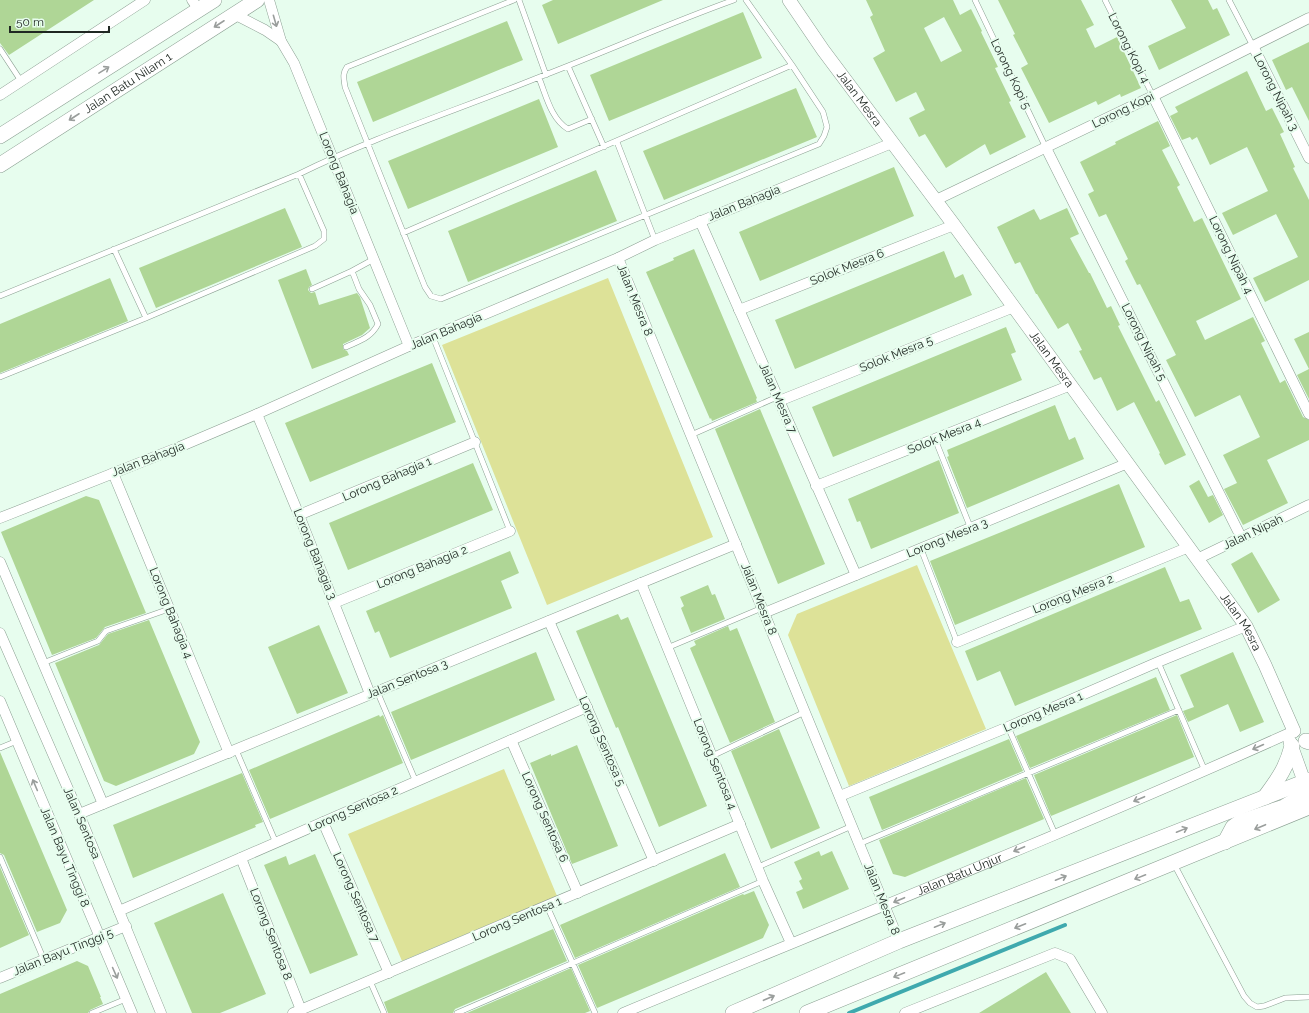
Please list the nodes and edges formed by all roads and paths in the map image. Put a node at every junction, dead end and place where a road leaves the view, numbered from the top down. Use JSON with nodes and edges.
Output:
{"nodes":[{"id":1,"x":145,"y":0,"type":"edge"},
{"id":2,"x":214,"y":0,"type":"edge"},
{"id":3,"x":256,"y":0,"type":"edge"},
{"id":4,"x":269,"y":0,"type":"edge"},
{"id":5,"x":514,"y":0,"type":"edge"},
{"id":6,"x":519,"y":0,"type":"edge"},
{"id":7,"x":746,"y":0,"type":"edge"},
{"id":8,"x":789,"y":0,"type":"edge"},
{"id":9,"x":975,"y":0,"type":"edge"},
{"id":10,"x":1105,"y":0,"type":"edge"},
{"id":11,"x":1229,"y":0,"type":"edge"},
{"id":12,"x":730,"y":1,"type":"edge"},
{"id":13,"x":196,"y":5,"type":"edge"},
{"id":14,"x":234,"y":14,"type":"junction"},
{"id":15,"x":1309,"y":18,"type":"edge"},
{"id":16,"x":281,"y":41,"type":"junction"},
{"id":17,"x":1253,"y":46,"type":"junction"},
{"id":18,"x":0,"y":49,"type":"edge"},
{"id":19,"x":792,"y":65,"type":"junction"},
{"id":20,"x":568,"y":66,"type":"junction"},
{"id":21,"x":546,"y":75,"type":"junction"},
{"id":22,"x":539,"y":78,"type":"junction"},
{"id":23,"x":21,"y":81,"type":"junction"},
{"id":24,"x":0,"y":95,"type":"edge"},
{"id":25,"x":1153,"y":96,"type":"junction"},
{"id":26,"x":592,"y":119,"type":"junction"},
{"id":27,"x":21,"y":122,"type":"junction"},
{"id":28,"x":0,"y":136,"type":"edge"},
{"id":29,"x":35,"y":142,"type":"junction"},
{"id":30,"x":617,"y":142,"type":"junction"},
{"id":31,"x":367,"y":143,"type":"junction"},
{"id":32,"x":892,"y":143,"type":"junction"},
{"id":33,"x":604,"y":147,"type":"junction"},
{"id":34,"x":1046,"y":148,"type":"junction"},
{"id":35,"x":332,"y":157,"type":"junction"},
{"id":36,"x":1309,"y":158,"type":"edge"},
{"id":37,"x":0,"y":165,"type":"edge"},
{"id":38,"x":299,"y":174,"type":"junction"},
{"id":39,"x":936,"y":200,"type":"junction"},
{"id":40,"x":645,"y":216,"type":"junction"},
{"id":41,"x":700,"y":221,"type":"junction"},
{"id":42,"x":954,"y":225,"type":"junction"},
{"id":43,"x":403,"y":233,"type":"junction"},
{"id":44,"x":655,"y":240,"type":"junction"},
{"id":45,"x":114,"y":249,"type":"junction"},
{"id":46,"x":618,"y":258,"type":"junction"},
{"id":47,"x":375,"y":259,"type":"junction"},
{"id":48,"x":352,"y":271,"type":"junction"},
{"id":49,"x":312,"y":289,"type":"dead end"},
{"id":50,"x":0,"y":296,"type":"edge"},
{"id":51,"x":1014,"y":307,"type":"junction"},
{"id":52,"x":739,"y":310,"type":"junction"},
{"id":53,"x":146,"y":318,"type":"junction"},
{"id":54,"x":433,"y":337,"type":"junction"},
{"id":55,"x":346,"y":346,"type":"dead end"},
{"id":56,"x":409,"y":346,"type":"junction"},
{"id":57,"x":0,"y":377,"type":"edge"},
{"id":58,"x":1071,"y":385,"type":"junction"},
{"id":59,"x":778,"y":399,"type":"junction"},
{"id":60,"x":257,"y":414,"type":"junction"},
{"id":61,"x":1309,"y":414,"type":"edge"},
{"id":62,"x":691,"y":435,"type":"junction"},
{"id":63,"x":935,"y":439,"type":"junction"},
{"id":64,"x":475,"y":442,"type":"junction"},
{"id":65,"x":1128,"y":464,"type":"junction"},
{"id":66,"x":113,"y":473,"type":"junction"},
{"id":67,"x":816,"y":486,"type":"junction"},
{"id":68,"x":1309,"y":505,"type":"edge"},
{"id":69,"x":299,"y":515,"type":"junction"},
{"id":70,"x":0,"y":518,"type":"edge"},
{"id":71,"x":971,"y":529,"type":"junction"},
{"id":72,"x":510,"y":531,"type":"joint"},
{"id":73,"x":1241,"y":537,"type":"junction"},
{"id":74,"x":736,"y":544,"type":"junction"},
{"id":75,"x":1189,"y":547,"type":"junction"},
{"id":76,"x":921,"y":549,"type":"junction"},
{"id":77,"x":1197,"y":559,"type":"junction"},
{"id":78,"x":0,"y":562,"type":"edge"},
{"id":79,"x":856,"y":575,"type":"junction"},
{"id":80,"x":641,"y":583,"type":"junction"},
{"id":81,"x":334,"y":603,"type":"junction"},
{"id":82,"x":169,"y":608,"type":"junction"},
{"id":83,"x":763,"y":610,"type":"junction"},
{"id":84,"x":549,"y":621,"type":"junction"},
{"id":85,"x":1246,"y":626,"type":"junction"},
{"id":86,"x":0,"y":633,"type":"edge"},
{"id":87,"x":956,"y":642,"type":"joint"},
{"id":88,"x":667,"y":648,"type":"junction"},
{"id":89,"x":1158,"y":662,"type":"junction"},
{"id":90,"x":43,"y":663,"type":"junction"},
{"id":91,"x":374,"y":693,"type":"junction"},
{"id":92,"x":0,"y":701,"type":"edge"},
{"id":93,"x":587,"y":707,"type":"junction"},
{"id":94,"x":1179,"y":710,"type":"junction"},
{"id":95,"x":805,"y":712,"type":"junction"},
{"id":96,"x":1008,"y":727,"type":"junction"},
{"id":97,"x":1293,"y":738,"type":"junction"},
{"id":98,"x":511,"y":740,"type":"junction"},
{"id":99,"x":17,"y":741,"type":"junction"},
{"id":100,"x":1308,"y":743,"type":"edge"},
{"id":101,"x":0,"y":748,"type":"edge"},
{"id":102,"x":233,"y":751,"type":"junction"},
{"id":103,"x":712,"y":756,"type":"junction"},
{"id":104,"x":1205,"y":771,"type":"junction"},
{"id":105,"x":1029,"y":773,"type":"junction"},
{"id":106,"x":416,"y":782,"type":"junction"},
{"id":107,"x":1308,"y":784,"type":"edge"},
{"id":108,"x":840,"y":796,"type":"junction"},
{"id":109,"x":1265,"y":797,"type":"junction"},
{"id":110,"x":103,"y":804,"type":"junction"},
{"id":111,"x":1309,"y":807,"type":"edge"},
{"id":112,"x":79,"y":814,"type":"junction"},
{"id":113,"x":323,"y":822,"type":"junction"},
{"id":114,"x":740,"y":824,"type":"junction"},
{"id":115,"x":852,"y":826,"type":"junction"},
{"id":116,"x":1055,"y":834,"type":"junction"},
{"id":117,"x":1225,"y":842,"type":"junction"},
{"id":118,"x":276,"y":843,"type":"junction"},
{"id":119,"x":860,"y":844,"type":"junction"},
{"id":120,"x":0,"y":857,"type":"edge"},
{"id":121,"x":241,"y":858,"type":"junction"},
{"id":122,"x":654,"y":861,"type":"junction"},
{"id":123,"x":1173,"y":863,"type":"junction"},
{"id":124,"x":758,"y":867,"type":"junction"},
{"id":125,"x":763,"y":881,"type":"junction"},
{"id":126,"x":578,"y":893,"type":"junction"},
{"id":127,"x":547,"y":906,"type":"junction"},
{"id":128,"x":885,"y":906,"type":"junction"},
{"id":129,"x":119,"y":911,"type":"junction"},
{"id":130,"x":126,"y":926,"type":"junction"},
{"id":131,"x":99,"y":937,"type":"junction"},
{"id":132,"x":899,"y":941,"type":"junction"},
{"id":133,"x":791,"y":943,"type":"junction"},
{"id":134,"x":44,"y":960,"type":"junction"},
{"id":135,"x":572,"y":964,"type":"junction"},
{"id":136,"x":389,"y":973,"type":"junction"},
{"id":137,"x":0,"y":978,"type":"edge"},
{"id":138,"x":370,"y":981,"type":"junction"},
{"id":139,"x":1309,"y":997,"type":"edge"},
{"id":140,"x":126,"y":999,"type":"junction"},
{"id":141,"x":297,"y":1012,"type":"edge"},
{"id":142,"x":92,"y":1013,"type":"edge"},
{"id":143,"x":132,"y":1013,"type":"edge"},
{"id":144,"x":161,"y":1013,"type":"edge"},
{"id":145,"x":384,"y":1013,"type":"edge"},
{"id":146,"x":457,"y":1013,"type":"edge"},
{"id":147,"x":595,"y":1013,"type":"edge"},
{"id":148,"x":623,"y":1013,"type":"edge"},
{"id":149,"x":733,"y":1013,"type":"edge"},
{"id":150,"x":807,"y":1013,"type":"edge"},
{"id":151,"x":905,"y":1013,"type":"edge"},
{"id":152,"x":1102,"y":1013,"type":"edge"}],
"edges":[{"from":1,"to":23,"type":"street"},
{"from":2,"to":13,"type":"main road","name":"Jalan Batu Nilam 1"},
{"from":3,"to":14,"type":"main road","name":"Jalan Batu Nilam 1"},
{"from":4,"to":16,"type":"street","name":"Lorong Bahagia","one_way":true},
{"from":5,"to":31,"type":"lane"},
{"from":6,"to":21,"type":"lane"},
{"from":7,"to":19,"type":"lane"},
{"from":8,"to":32,"type":"street","name":"Jalan Mesra"},
{"from":9,"to":34,"type":"lane","name":"Lorong Kopi 5"},
{"from":10,"to":25,"type":"lane","name":"Lorong Kopi 4"},
{"from":11,"to":17,"type":"lane"},
{"from":12,"to":20,"type":"lane"},
{"from":27,"to":13,"type":"main road","name":"Jalan Batu Nilam 1","one_way":true},
{"from":14,"to":16,"type":"street"},
{"from":14,"to":29,"type":"main road","name":"Jalan Batu Nilam 1","one_way":true},
{"from":15,"to":17,"type":"street","name":"Lorong Kopi"},
{"from":16,"to":35,"type":"street","name":"Lorong Bahagia"},
{"from":17,"to":25,"type":"street","name":"Lorong Kopi"},
{"from":17,"to":36,"type":"street","name":"Lorong Nipah 3"},
{"from":18,"to":23,"type":"lane"},
{"from":19,"to":30,"type":"lane"},
{"from":19,"to":40,"type":"lane"},
{"from":20,"to":21,"type":"lane"},
{"from":20,"to":26,"type":"lane"},
{"from":21,"to":22,"type":"lane"},
{"from":22,"to":26,"type":"lane"},
{"from":22,"to":31,"type":"lane"},
{"from":23,"to":24,"type":"street"},
{"from":25,"to":34,"type":"street","name":"Lorong Kopi"},
{"from":25,"to":61,"type":"street","name":"Lorong Nipah 4"},
{"from":26,"to":33,"type":"lane"},
{"from":27,"to":28,"type":"main road","name":"Jalan Batu Nilam 1"},
{"from":27,"to":29,"type":"main road"},
{"from":29,"to":37,"type":"main road","name":"Jalan Batu Nilam 1"},
{"from":30,"to":33,"type":"lane"},
{"from":30,"to":40,"type":"lane"},
{"from":31,"to":35,"type":"lane"},
{"from":31,"to":43,"type":"lane"},
{"from":32,"to":39,"type":"street","name":"Jalan Mesra"},
{"from":32,"to":41,"type":"street","name":"Jalan Bahagia"},
{"from":33,"to":43,"type":"lane"},
{"from":34,"to":39,"type":"street","name":"Lorong Kopi"},
{"from":34,"to":73,"type":"street","name":"Lorong Nipah 5"},
{"from":35,"to":38,"type":"lane"},
{"from":35,"to":47,"type":"street","name":"Lorong Bahagia"},
{"from":38,"to":45,"type":"lane"},
{"from":38,"to":53,"type":"lane"},
{"from":39,"to":42,"type":"street","name":"Jalan Mesra"},
{"from":40,"to":43,"type":"lane"},
{"from":40,"to":44,"type":"lane"},
{"from":41,"to":44,"type":"street","name":"Jalan Bahagia"},
{"from":41,"to":52,"type":"street","name":"Jalan Mesra 7"},
{"from":42,"to":51,"type":"street","name":"Jalan Mesra"},
{"from":42,"to":52,"type":"street","name":"Solok Mesra 6"},
{"from":44,"to":46,"type":"street","name":"Jalan Bahagia"},
{"from":45,"to":50,"type":"lane"},
{"from":45,"to":53,"type":"lane"},
{"from":46,"to":54,"type":"street","name":"Jalan Bahagia"},
{"from":46,"to":62,"type":"street","name":"Jalan Mesra 8"},
{"from":47,"to":48,"type":"lane"},
{"from":47,"to":56,"type":"street","name":"Lorong Bahagia"},
{"from":48,"to":49,"type":"lane"},
{"from":48,"to":55,"type":"lane"},
{"from":51,"to":58,"type":"street","name":"Jalan Mesra"},
{"from":51,"to":59,"type":"street","name":"Solok Mesra 5"},
{"from":52,"to":59,"type":"street","name":"Jalan Mesra 7"},
{"from":53,"to":57,"type":"lane"},
{"from":54,"to":56,"type":"street","name":"Jalan Bahagia"},
{"from":54,"to":64,"type":"lane"},
{"from":56,"to":60,"type":"street","name":"Jalan Bahagia"},
{"from":58,"to":63,"type":"street","name":"Solok Mesra 4"},
{"from":58,"to":65,"type":"street","name":"Jalan Mesra"},
{"from":59,"to":62,"type":"lane"},
{"from":59,"to":67,"type":"street","name":"Jalan Mesra 7"},
{"from":60,"to":66,"type":"street","name":"Jalan Bahagia"},
{"from":60,"to":69,"type":"street","name":"Lorong Bahagia 3"},
{"from":62,"to":74,"type":"street","name":"Jalan Mesra 8"},
{"from":63,"to":67,"type":"street","name":"Solok Mesra 4"},
{"from":63,"to":71,"type":"lane"},
{"from":64,"to":69,"type":"street","name":"Lorong Bahagia 1"},
{"from":64,"to":72,"type":"lane"},
{"from":65,"to":71,"type":"street","name":"Lorong Mesra 3"},
{"from":65,"to":75,"type":"street","name":"Jalan Mesra"},
{"from":66,"to":70,"type":"street","name":"Jalan Bahagia"},
{"from":66,"to":82,"type":"street","name":"Lorong Bahagia 4"},
{"from":67,"to":79,"type":"street","name":"Jalan Mesra 7"},
{"from":68,"to":73,"type":"street","name":"Jalan Nipah"},
{"from":69,"to":81,"type":"street","name":"Lorong Bahagia 3"},
{"from":71,"to":76,"type":"street","name":"Lorong Mesra 3"},
{"from":72,"to":81,"type":"street","name":"Lorong Bahagia 2"},
{"from":73,"to":77,"type":"street","name":"Jalan Nipah"},
{"from":74,"to":80,"type":"street","name":"Jalan Sentosa 3"},
{"from":74,"to":83,"type":"street","name":"Jalan Mesra 8"},
{"from":75,"to":77,"type":"street","name":"Jalan Mesra"},
{"from":75,"to":87,"type":"street","name":"Lorong Mesra 2"},
{"from":76,"to":79,"type":"street","name":"Lorong Mesra 3"},
{"from":76,"to":87,"type":"lane"},
{"from":77,"to":85,"type":"street","name":"Jalan Mesra"},
{"from":78,"to":90,"type":"street"},
{"from":79,"to":83,"type":"street","name":"Lorong Mesra 3"},
{"from":80,"to":84,"type":"street","name":"Jalan Sentosa 3"},
{"from":80,"to":88,"type":"street","name":"Lorong Sentosa 4"},
{"from":81,"to":91,"type":"street","name":"Lorong Bahagia 3"},
{"from":82,"to":90,"type":"lane"},
{"from":82,"to":102,"type":"street","name":"Lorong Bahagia 4"},
{"from":83,"to":88,"type":"lane"},
{"from":83,"to":95,"type":"street","name":"Jalan Mesra 8"},
{"from":84,"to":91,"type":"street","name":"Jalan Sentosa 3"},
{"from":84,"to":93,"type":"street","name":"Lorong Sentosa 5"},
{"from":85,"to":89,"type":"street","name":"Lorong Mesra 1"},
{"from":85,"to":97,"type":"street","name":"Jalan Mesra"},
{"from":86,"to":112,"type":"street","name":"Jalan Sentosa"},
{"from":88,"to":103,"type":"street","name":"Lorong Sentosa 4"},
{"from":89,"to":94,"type":"lane"},
{"from":89,"to":96,"type":"street","name":"Lorong Mesra 1"},
{"from":90,"to":110,"type":"street"},
{"from":91,"to":102,"type":"street","name":"Jalan Sentosa 3"},
{"from":91,"to":106,"type":"lane"},
{"from":92,"to":99,"type":"street","name":"Jalan Bayu Tinggi 8"},
{"from":93,"to":98,"type":"street","name":"Lorong Sentosa 2"},
{"from":93,"to":122,"type":"street","name":"Lorong Sentosa 5"},
{"from":94,"to":104,"type":"lane"},
{"from":94,"to":105,"type":"lane"},
{"from":95,"to":103,"type":"lane"},
{"from":95,"to":108,"type":"street","name":"Jalan Mesra 8"},
{"from":96,"to":105,"type":"lane"},
{"from":96,"to":108,"type":"street","name":"Lorong Mesra 1"},
{"from":97,"to":100,"type":"street"},
{"from":97,"to":104,"type":"street","name":"Jalan Batu Unjur","one_way":true},
{"from":97,"to":107,"type":"street","name":"Jalan Mesra"},
{"from":97,"to":109,"type":"main road"},
{"from":98,"to":106,"type":"street","name":"Lorong Sentosa 2"},
{"from":98,"to":126,"type":"street","name":"Lorong Sentosa 6"},
{"from":99,"to":101,"type":"lane"},
{"from":131,"to":99,"type":"street","name":"Jalan Bayu Tinggi 8","one_way":true},
{"from":102,"to":110,"type":"street","name":"Jalan Sentosa 3"},
{"from":102,"to":118,"type":"lane"},
{"from":103,"to":114,"type":"street","name":"Lorong Sentosa 4"},
{"from":104,"to":116,"type":"street","name":"Jalan Batu Unjur","one_way":true},
{"from":105,"to":116,"type":"lane"},
{"from":105,"to":119,"type":"lane"},
{"from":106,"to":113,"type":"street","name":"Lorong Sentosa 2"},
{"from":107,"to":109,"type":"main road"},
{"from":107,"to":117,"type":"main road"},
{"from":108,"to":115,"type":"street","name":"Jalan Mesra 8"},
{"from":132,"to":109,"type":"main road","one_way":true},
{"from":110,"to":112,"type":"street","name":"Jalan Sentosa 3"},
{"from":111,"to":117,"type":"main road","one_way":true},
{"from":112,"to":129,"type":"street","name":"Jalan Sentosa"},
{"from":113,"to":118,"type":"street","name":"Lorong Sentosa 2"},
{"from":113,"to":136,"type":"street","name":"Lorong Sentosa 7"},
{"from":114,"to":122,"type":"street","name":"Lorong Sentosa 1"},
{"from":114,"to":124,"type":"street","name":"Lorong Sentosa 4"},
{"from":115,"to":119,"type":"street","name":"Jalan Mesra 8"},
{"from":115,"to":124,"type":"lane"},
{"from":116,"to":128,"type":"street","name":"Jalan Batu Unjur","one_way":true},
{"from":117,"to":123,"type":"main road"},
{"from":118,"to":121,"type":"street","name":"Lorong Sentosa 2"},
{"from":119,"to":128,"type":"street","name":"Jalan Mesra 8"},
{"from":120,"to":134,"type":"lane"},
{"from":121,"to":129,"type":"street","name":"Lorong Sentosa 2"},
{"from":121,"to":141,"type":"street","name":"Lorong Sentosa 8"},
{"from":122,"to":126,"type":"street","name":"Lorong Sentosa 1"},
{"from":123,"to":139,"type":"lane"},
{"from":123,"to":150,"type":"main road","one_way":true},
{"from":124,"to":125,"type":"street","name":"Lorong Sentosa 4"},
{"from":125,"to":133,"type":"street","name":"Lorong Sentosa 4"},
{"from":125,"to":135,"type":"lane"},
{"from":126,"to":127,"type":"street","name":"Lorong Sentosa 1"},
{"from":127,"to":135,"type":"lane"},
{"from":127,"to":136,"type":"street","name":"Lorong Sentosa 1"},
{"from":128,"to":132,"type":"street","name":"Jalan Mesra 8"},
{"from":128,"to":133,"type":"street","name":"Jalan Batu Unjur"},
{"from":129,"to":130,"type":"street","name":"Jalan Sentosa"},
{"from":130,"to":131,"type":"street","name":"Jalan Bayu Tinggi 5"},
{"from":130,"to":144,"type":"street","name":"Jalan Sentosa"},
{"from":131,"to":134,"type":"street","name":"Jalan Bayu Tinggi 5"},
{"from":131,"to":140,"type":"street","name":"Jalan Bayu Tinggi 8","one_way":true},
{"from":149,"to":132,"type":"main road","one_way":true},
{"from":133,"to":148,"type":"street","name":"Jalan Batu Unjur"},
{"from":134,"to":137,"type":"street","name":"Jalan Bayu Tinggi 5"},
{"from":135,"to":146,"type":"lane"},
{"from":135,"to":147,"type":"lane"},
{"from":136,"to":138,"type":"street","name":"Lorong Sentosa 1"},
{"from":138,"to":141,"type":"street","name":"Lorong Sentosa 1"},
{"from":138,"to":145,"type":"lane"},
{"from":140,"to":142,"type":"lane"},
{"from":140,"to":143,"type":"street","name":"Jalan Bayu Tinggi 8"},
{"from":151,"to":152,"type":"street"}]}
